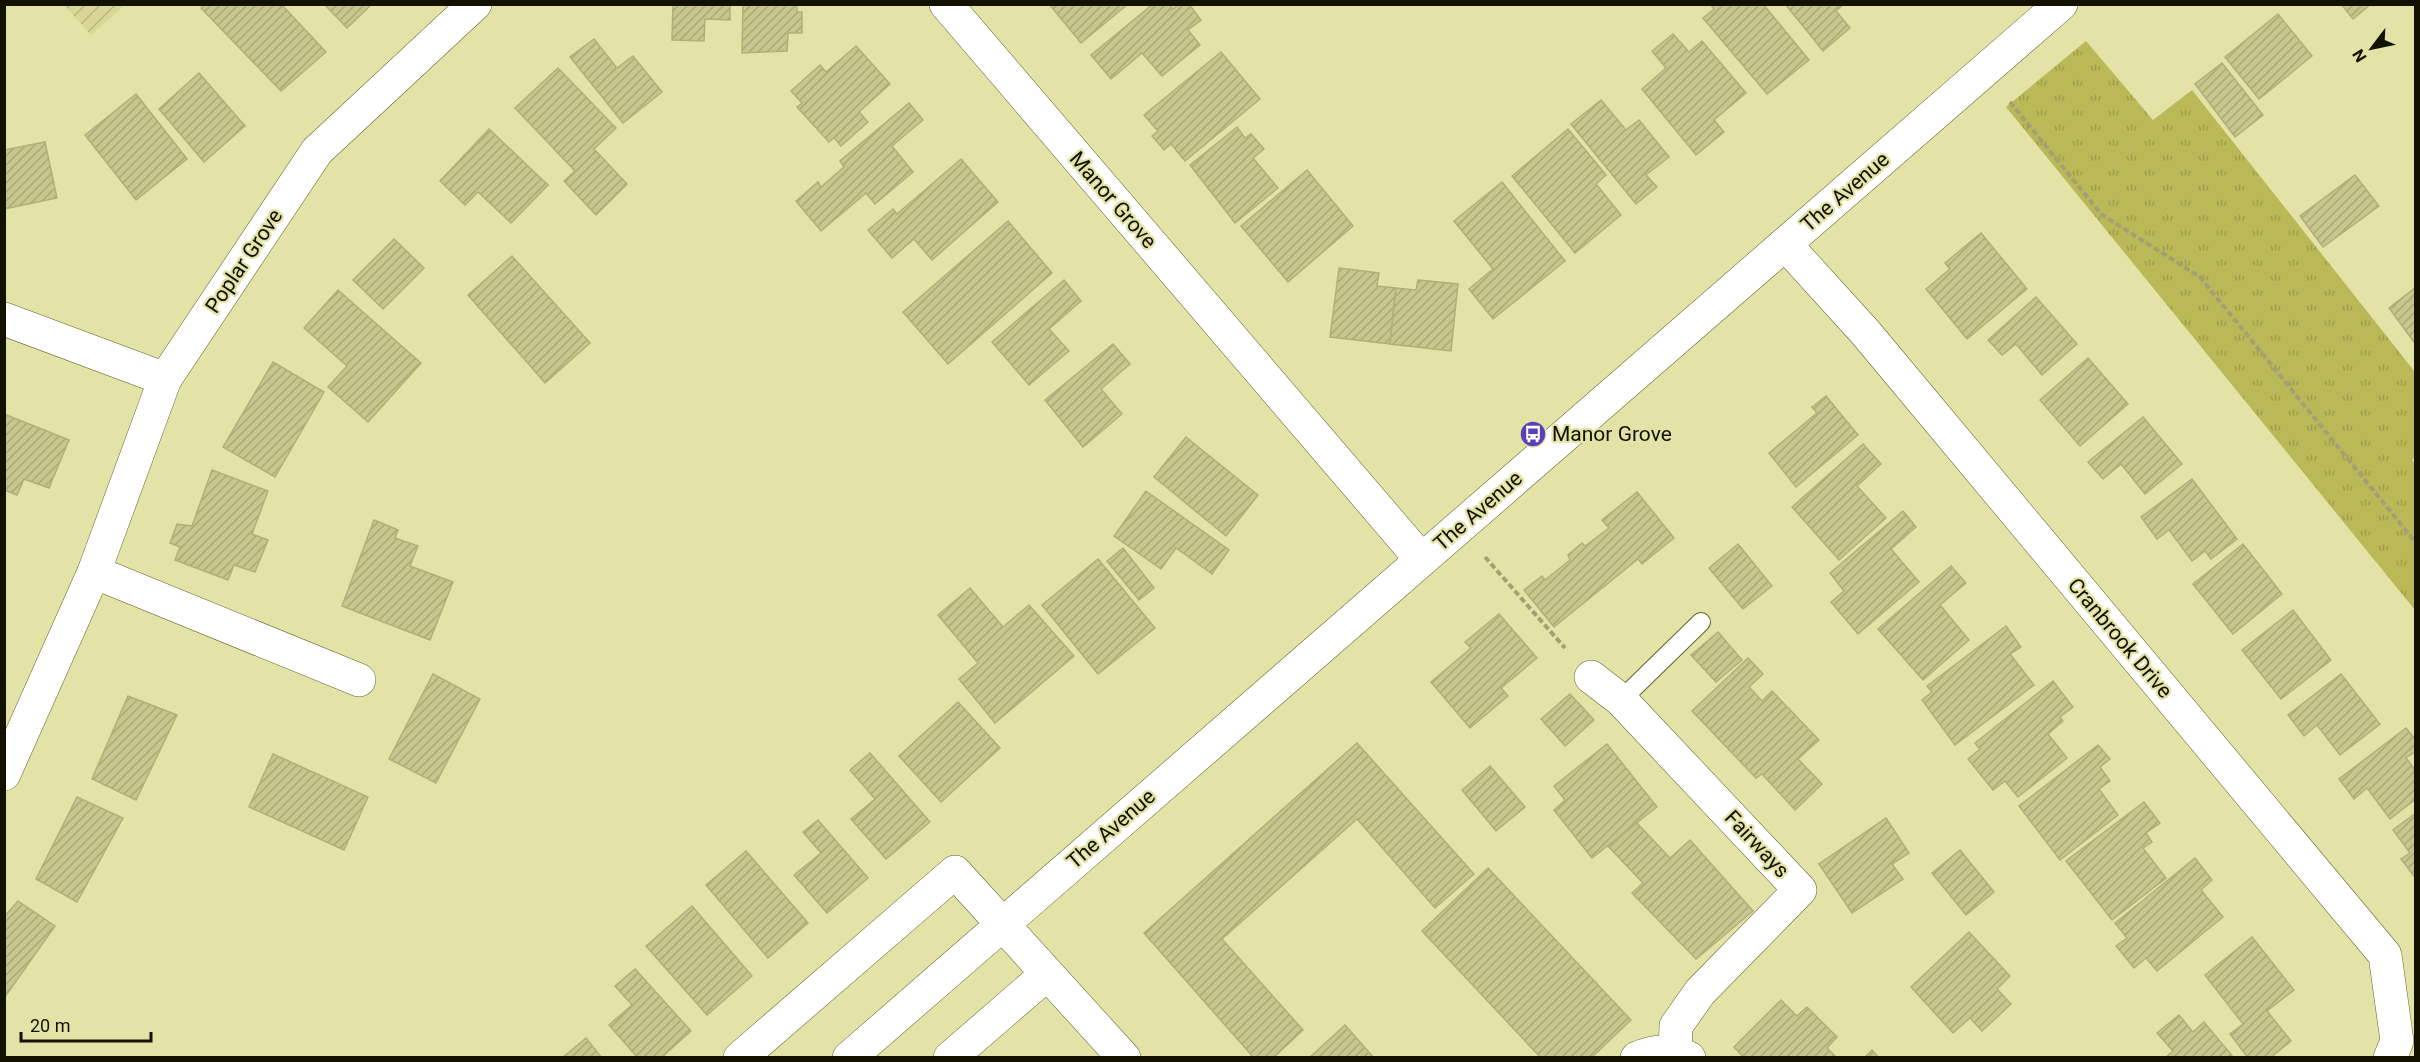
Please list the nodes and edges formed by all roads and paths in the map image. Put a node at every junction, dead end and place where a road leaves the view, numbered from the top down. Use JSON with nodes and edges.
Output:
{"nodes":[{"id":1,"x":475,"y":4,"type":"edge"},
{"id":2,"x":946,"y":4,"type":"edge"},
{"id":3,"x":2061,"y":4,"type":"edge"},
{"id":4,"x":1985,"y":71,"type":"junction"},
{"id":5,"x":1785,"y":244,"type":"junction"},
{"id":6,"x":4,"y":319,"type":"edge"},
{"id":7,"x":165,"y":379,"type":"junction"},
{"id":8,"x":1459,"y":527,"type":"junction"},
{"id":9,"x":2415,"y":543,"type":"edge"},
{"id":10,"x":1421,"y":559,"type":"junction"},
{"id":11,"x":94,"y":572,"type":"junction"},
{"id":12,"x":1701,"y":622,"type":"dead end"},
{"id":13,"x":1591,"y":677,"type":"joint"},
{"id":14,"x":359,"y":680,"type":"dead end"},
{"id":15,"x":1621,"y":700,"type":"junction"},
{"id":16,"x":4,"y":774,"type":"edge"},
{"id":17,"x":1003,"y":922,"type":"junction"},
{"id":18,"x":1047,"y":974,"type":"junction"},
{"id":19,"x":1682,"y":1054,"type":"edge"},
{"id":20,"x":740,"y":1058,"type":"edge"},
{"id":21,"x":849,"y":1058,"type":"edge"},
{"id":22,"x":950,"y":1058,"type":"edge"},
{"id":23,"x":1124,"y":1058,"type":"edge"},
{"id":24,"x":1637,"y":1058,"type":"edge"},
{"id":25,"x":2390,"y":1058,"type":"edge"}],
"edges":[{"from":1,"to":7,"type":"street","name":"Poplar Grove"},
{"from":2,"to":10,"type":"street","name":"Manor Grove"},
{"from":3,"to":4,"type":"street","name":"The Avenue"},
{"from":4,"to":5,"type":"street","name":"The Avenue"},
{"from":4,"to":9,"type":"path"},
{"from":5,"to":8,"type":"street","name":"The Avenue"},
{"from":5,"to":25,"type":"street","name":"Cranbrook Drive"},
{"from":6,"to":7,"type":"street"},
{"from":7,"to":11,"type":"street","name":"Poplar Grove"},
{"from":8,"to":10,"type":"street","name":"The Avenue"},
{"from":8,"to":13,"type":"path"},
{"from":10,"to":17,"type":"street","name":"The Avenue"},
{"from":11,"to":14,"type":"street"},
{"from":11,"to":16,"type":"street","name":"Poplar Grove"},
{"from":12,"to":15,"type":"lane"},
{"from":13,"to":15,"type":"street","name":"Fairways"},
{"from":15,"to":19,"type":"street","name":"Fairways"},
{"from":17,"to":18,"type":"street"},
{"from":17,"to":20,"type":"street"},
{"from":17,"to":21,"type":"street","name":"The Avenue"},
{"from":18,"to":22,"type":"street"},
{"from":18,"to":23,"type":"street"},
{"from":19,"to":24,"type":"street"}]}
